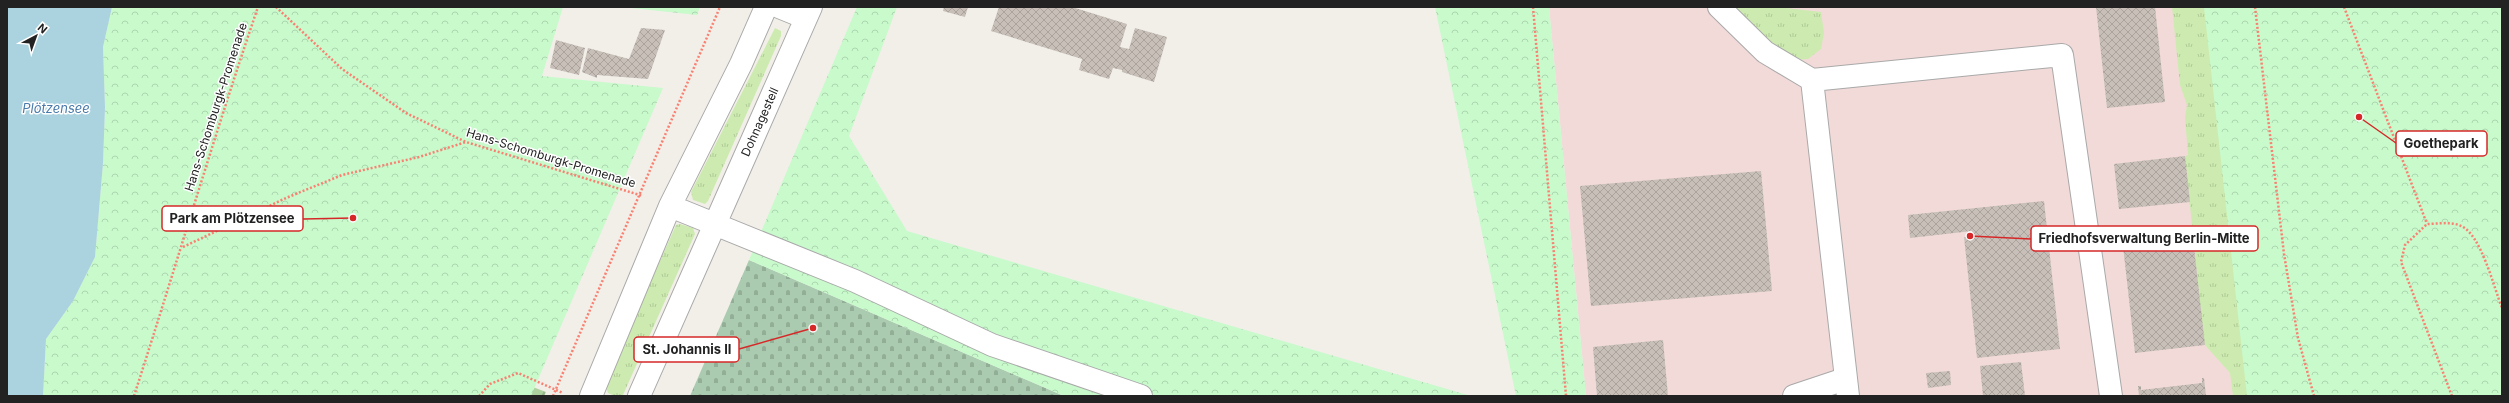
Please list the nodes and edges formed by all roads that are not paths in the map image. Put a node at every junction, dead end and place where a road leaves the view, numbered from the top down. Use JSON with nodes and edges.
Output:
{"nodes":[{"id":1,"x":766,"y":7,"type":"edge"},
{"id":2,"x":779,"y":7,"type":"edge"},
{"id":3,"x":1719,"y":7,"type":"edge"},
{"id":4,"x":808,"y":13,"type":"edge"},
{"id":5,"x":1812,"y":80,"type":"junction"},
{"id":6,"x":670,"y":206,"type":"junction"},
{"id":7,"x":714,"y":225,"type":"junction"},
{"id":8,"x":1847,"y":387,"type":"edge"},
{"id":9,"x":590,"y":396,"type":"edge"},
{"id":10,"x":639,"y":396,"type":"edge"},
{"id":11,"x":1141,"y":396,"type":"edge"},
{"id":12,"x":1794,"y":396,"type":"edge"},
{"id":13,"x":2111,"y":396,"type":"edge"}],
"edges":[{"from":1,"to":6,"type":"street"},
{"from":2,"to":4,"type":"street","name":"Dohnagestell"},
{"from":3,"to":5,"type":"street"},
{"from":4,"to":7,"type":"street","name":"Dohnagestell"},
{"from":5,"to":8,"type":"street"},
{"from":5,"to":13,"type":"street"},
{"from":6,"to":7,"type":"street"},
{"from":6,"to":9,"type":"street"},
{"from":7,"to":10,"type":"street","name":"Dohnagestell"},
{"from":7,"to":11,"type":"street"},
{"from":8,"to":12,"type":"street"}]}
